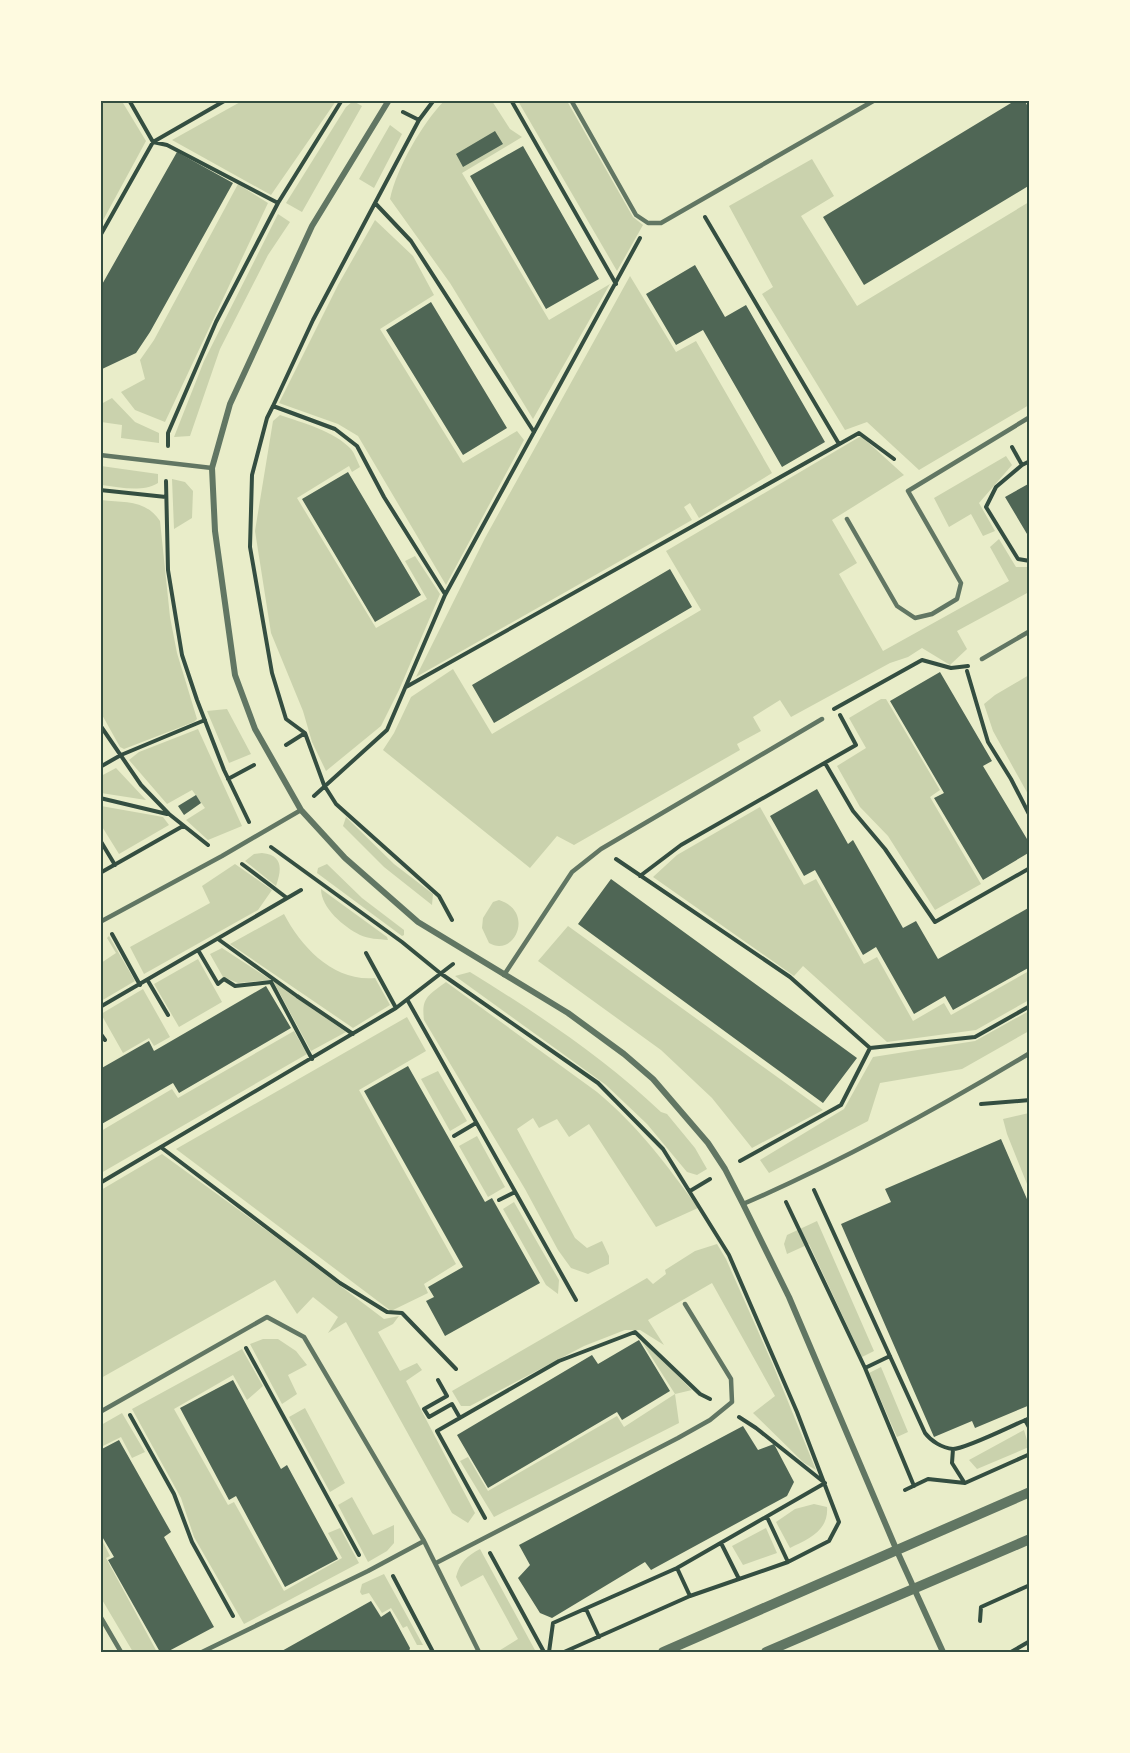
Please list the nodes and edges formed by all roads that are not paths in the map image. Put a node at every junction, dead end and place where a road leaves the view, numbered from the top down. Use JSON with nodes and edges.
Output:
{"nodes":[{"id":1,"x":389,"y":100,"type":"edge"},
{"id":2,"x":571,"y":100,"type":"edge"},
{"id":3,"x":875,"y":100,"type":"edge"},
{"id":4,"x":1029,"y":417,"type":"edge"},
{"id":5,"x":100,"y":455,"type":"edge"},
{"id":6,"x":212,"y":468,"type":"junction"},
{"id":7,"x":848,"y":519,"type":"dead end"},
{"id":8,"x":1029,"y":632,"type":"edge"},
{"id":9,"x":982,"y":659,"type":"road end"},
{"id":10,"x":822,"y":719,"type":"road end"},
{"id":11,"x":301,"y":810,"type":"junction"},
{"id":12,"x":100,"y":922,"type":"edge"},
{"id":13,"x":504,"y":975,"type":"junction"},
{"id":14,"x":1029,"y":1053,"type":"edge"},
{"id":15,"x":743,"y":1204,"type":"junction"},
{"id":16,"x":685,"y":1304,"type":"dead end"},
{"id":17,"x":100,"y":1412,"type":"edge"},
{"id":18,"x":1029,"y":1492,"type":"edge"},
{"id":19,"x":1029,"y":1539,"type":"edge"},
{"id":20,"x":424,"y":1541,"type":"junction"},
{"id":21,"x":897,"y":1551,"type":"junction"},
{"id":22,"x":436,"y":1563,"type":"junction"},
{"id":23,"x":915,"y":1590,"type":"junction"},
{"id":24,"x":100,"y":1616,"type":"edge"},
{"id":25,"x":121,"y":1653,"type":"edge"},
{"id":26,"x":202,"y":1653,"type":"edge"},
{"id":27,"x":479,"y":1653,"type":"edge"},
{"id":28,"x":663,"y":1653,"type":"edge"},
{"id":29,"x":766,"y":1653,"type":"edge"},
{"id":30,"x":944,"y":1653,"type":"edge"}],
"edges":[{"from":1,"to":6,"type":"street"},
{"from":2,"to":3,"type":"lane"},
{"from":4,"to":7,"type":"lane"},
{"from":5,"to":6,"type":"lane"},
{"from":6,"to":11,"type":"street"},
{"from":8,"to":9,"type":"lane"},
{"from":10,"to":13,"type":"lane"},
{"from":11,"to":12,"type":"lane"},
{"from":11,"to":13,"type":"street"},
{"from":13,"to":15,"type":"street"},
{"from":14,"to":15,"type":"lane"},
{"from":15,"to":21,"type":"street"},
{"from":16,"to":22,"type":"lane"},
{"from":17,"to":20,"type":"lane"},
{"from":18,"to":21,"type":"street"},
{"from":19,"to":23,"type":"street"},
{"from":20,"to":22,"type":"lane"},
{"from":20,"to":26,"type":"lane"},
{"from":21,"to":23,"type":"street"},
{"from":21,"to":28,"type":"street"},
{"from":22,"to":27,"type":"lane"},
{"from":23,"to":29,"type":"street"},
{"from":23,"to":30,"type":"street"},
{"from":24,"to":25,"type":"lane"}]}
